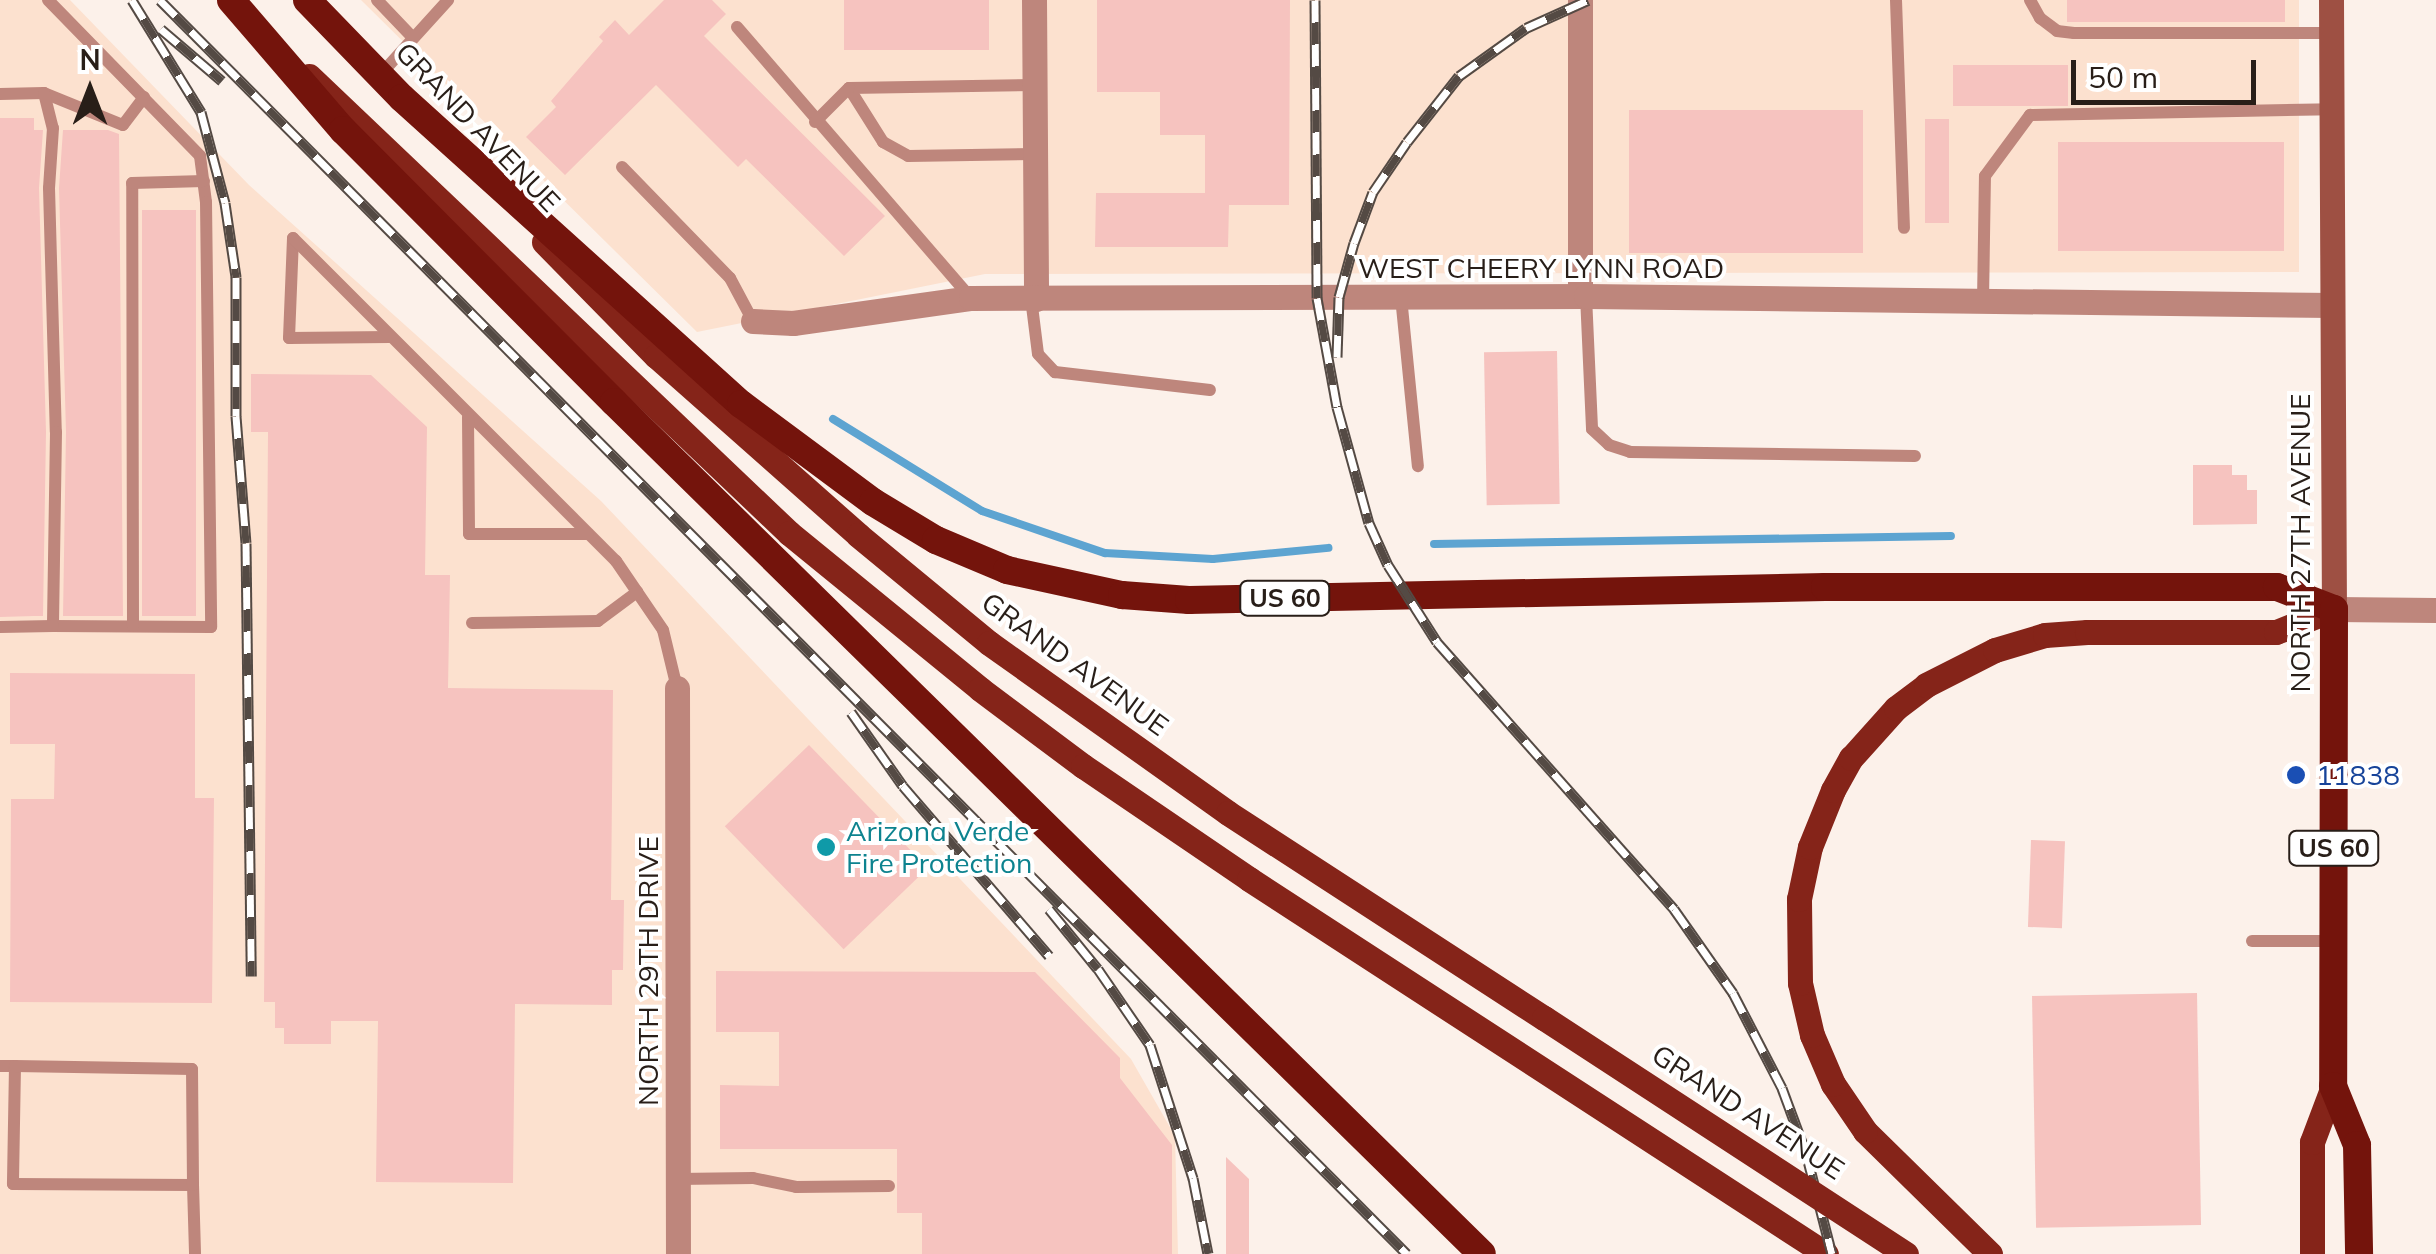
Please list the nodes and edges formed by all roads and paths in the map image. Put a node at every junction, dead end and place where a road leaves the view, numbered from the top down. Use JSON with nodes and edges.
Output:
{"nodes":[{"id":1,"x":48,"y":0,"type":"edge"},
{"id":2,"x":231,"y":0,"type":"edge"},
{"id":3,"x":307,"y":0,"type":"edge"},
{"id":4,"x":376,"y":0,"type":"edge"},
{"id":5,"x":448,"y":0,"type":"edge"},
{"id":6,"x":1034,"y":0,"type":"edge"},
{"id":7,"x":1580,"y":0,"type":"edge"},
{"id":8,"x":1896,"y":0,"type":"edge"},
{"id":9,"x":2030,"y":0,"type":"edge"},
{"id":10,"x":2331,"y":0,"type":"edge"},
{"id":11,"x":737,"y":27,"type":"dead end"},
{"id":12,"x":2331,"y":34,"type":"junction"},
{"id":13,"x":269,"y":38,"type":"junction"},
{"id":14,"x":413,"y":38,"type":"junction"},
{"id":15,"x":382,"y":74,"type":"junction"},
{"id":16,"x":1035,"y":84,"type":"junction"},
{"id":17,"x":849,"y":88,"type":"junction"},
{"id":18,"x":44,"y":93,"type":"junction"},
{"id":19,"x":0,"y":94,"type":"edge"},
{"id":20,"x":144,"y":97,"type":"junction"},
{"id":21,"x":402,"y":98,"type":"junction"},
{"id":22,"x":2331,"y":109,"type":"junction"},
{"id":23,"x":815,"y":122,"type":"junction"},
{"id":24,"x":1035,"y":154,"type":"junction"},
{"id":25,"x":622,"y":167,"type":"dead end"},
{"id":26,"x":204,"y":180,"type":"junction"},
{"id":27,"x":1904,"y":228,"type":"dead end"},
{"id":28,"x":1583,"y":296,"type":"junction"},
{"id":29,"x":1400,"y":297,"type":"junction"},
{"id":30,"x":971,"y":298,"type":"junction"},
{"id":31,"x":1034,"y":298,"type":"junction"},
{"id":32,"x":1983,"y":301,"type":"junction"},
{"id":33,"x":2331,"y":305,"type":"junction"},
{"id":34,"x":753,"y":322,"type":"joint"},
{"id":35,"x":390,"y":337,"type":"junction"},
{"id":36,"x":1210,"y":390,"type":"dead end"},
{"id":37,"x":468,"y":417,"type":"junction"},
{"id":38,"x":1915,"y":456,"type":"dead end"},
{"id":39,"x":1418,"y":466,"type":"dead end"},
{"id":40,"x":588,"y":534,"type":"junction"},
{"id":41,"x":637,"y":592,"type":"junction"},
{"id":42,"x":2334,"y":610,"type":"junction"},
{"id":43,"x":2436,"y":610,"type":"edge"},
{"id":44,"x":472,"y":622,"type":"dead end"},
{"id":45,"x":53,"y":626,"type":"junction"},
{"id":46,"x":133,"y":626,"type":"junction"},
{"id":47,"x":0,"y":627,"type":"edge"},
{"id":48,"x":677,"y":688,"type":"joint"},
{"id":49,"x":2252,"y":941,"type":"dead end"},
{"id":50,"x":2334,"y":941,"type":"junction"},
{"id":51,"x":7,"y":1066,"type":"edge"},
{"id":52,"x":2333,"y":1086,"type":"junction"},
{"id":53,"x":678,"y":1179,"type":"junction"},
{"id":54,"x":193,"y":1185,"type":"junction"},
{"id":55,"x":888,"y":1186,"type":"dead end"},
{"id":56,"x":194,"y":1254,"type":"edge"},
{"id":57,"x":678,"y":1254,"type":"edge"},
{"id":58,"x":1482,"y":1254,"type":"edge"},
{"id":59,"x":1826,"y":1254,"type":"edge"},
{"id":60,"x":1906,"y":1254,"type":"edge"},
{"id":61,"x":1990,"y":1254,"type":"edge"},
{"id":62,"x":2312,"y":1254,"type":"edge"},
{"id":63,"x":2359,"y":1254,"type":"edge"}],
"edges":[{"from":1,"to":20,"type":"lane"},
{"from":2,"to":13,"type":"highway"},
{"from":3,"to":15,"type":"highway","name":"GRAND AVENUE","number":"US 60"},
{"from":4,"to":14,"type":"lane"},
{"from":5,"to":14,"type":"lane"},
{"from":6,"to":16,"type":"street"},
{"from":7,"to":28,"type":"street"},
{"from":8,"to":27,"type":"lane"},
{"from":9,"to":12,"type":"lane"},
{"from":10,"to":12,"type":"main road","name":"NORTH 27TH AVENUE"},
{"from":11,"to":23,"type":"lane"},
{"from":12,"to":22,"type":"main road","name":"NORTH 27TH AVENUE"},
{"from":13,"to":58,"type":"highway"},
{"from":13,"to":59,"type":"main road"},
{"from":14,"to":15,"type":"lane"},
{"from":15,"to":21,"type":"highway","name":"GRAND AVENUE","number":"US 60"},
{"from":16,"to":17,"type":"lane"},
{"from":16,"to":24,"type":"street"},
{"from":17,"to":23,"type":"lane"},
{"from":17,"to":24,"type":"lane"},
{"from":18,"to":19,"type":"lane"},
{"from":18,"to":20,"type":"lane"},
{"from":18,"to":45,"type":"lane"},
{"from":20,"to":26,"type":"lane"},
{"from":21,"to":42,"type":"highway","number":"US 60"},
{"from":21,"to":60,"type":"main road","name":"GRAND AVENUE","bridge":true},
{"from":22,"to":32,"type":"lane"},
{"from":22,"to":33,"type":"main road","name":"NORTH 27TH AVENUE"},
{"from":23,"to":30,"type":"lane"},
{"from":24,"to":31,"type":"street"},
{"from":25,"to":34,"type":"lane"},
{"from":26,"to":46,"type":"lane"},
{"from":26,"to":46,"type":"lane"},
{"from":28,"to":29,"type":"street","name":"WEST CHEERY LYNN ROAD"},
{"from":28,"to":32,"type":"street","name":"WEST CHEERY LYNN ROAD"},
{"from":28,"to":38,"type":"lane"},
{"from":29,"to":31,"type":"street","name":"WEST CHEERY LYNN ROAD"},
{"from":29,"to":39,"type":"lane"},
{"from":30,"to":31,"type":"street","name":"WEST CHEERY LYNN ROAD"},
{"from":30,"to":34,"type":"street","name":"WEST CHEERY LYNN ROAD"},
{"from":31,"to":36,"type":"lane"},
{"from":32,"to":33,"type":"street","name":"WEST CHEERY LYNN ROAD"},
{"from":33,"to":42,"type":"main road","name":"NORTH 27TH AVENUE"},
{"from":35,"to":35,"type":"lane"},
{"from":35,"to":37,"type":"lane"},
{"from":37,"to":40,"type":"lane"},
{"from":37,"to":40,"type":"lane"},
{"from":40,"to":41,"type":"lane"},
{"from":41,"to":44,"type":"lane"},
{"from":41,"to":48,"type":"lane"},
{"from":42,"to":43,"type":"street"},
{"from":42,"to":50,"type":"highway","name":"NORTH 27TH AVENUE","number":"US 60"},
{"from":42,"to":61,"type":"main road"},
{"from":45,"to":46,"type":"lane"},
{"from":45,"to":47,"type":"lane"},
{"from":48,"to":53,"type":"street","name":"NORTH 29TH DRIVE"},
{"from":49,"to":50,"type":"lane"},
{"from":50,"to":52,"type":"highway","name":"NORTH 27TH AVENUE","number":"US 60"},
{"from":51,"to":54,"type":"lane"},
{"from":51,"to":54,"type":"lane"},
{"from":52,"to":62,"type":"main road","name":"NORTH 27TH AVENUE"},
{"from":52,"to":63,"type":"highway","name":"NORTH 27TH AVENUE","number":"US 60"},
{"from":53,"to":55,"type":"lane"},
{"from":53,"to":57,"type":"street","name":"NORTH 29TH DRIVE"},
{"from":54,"to":56,"type":"lane"}]}
